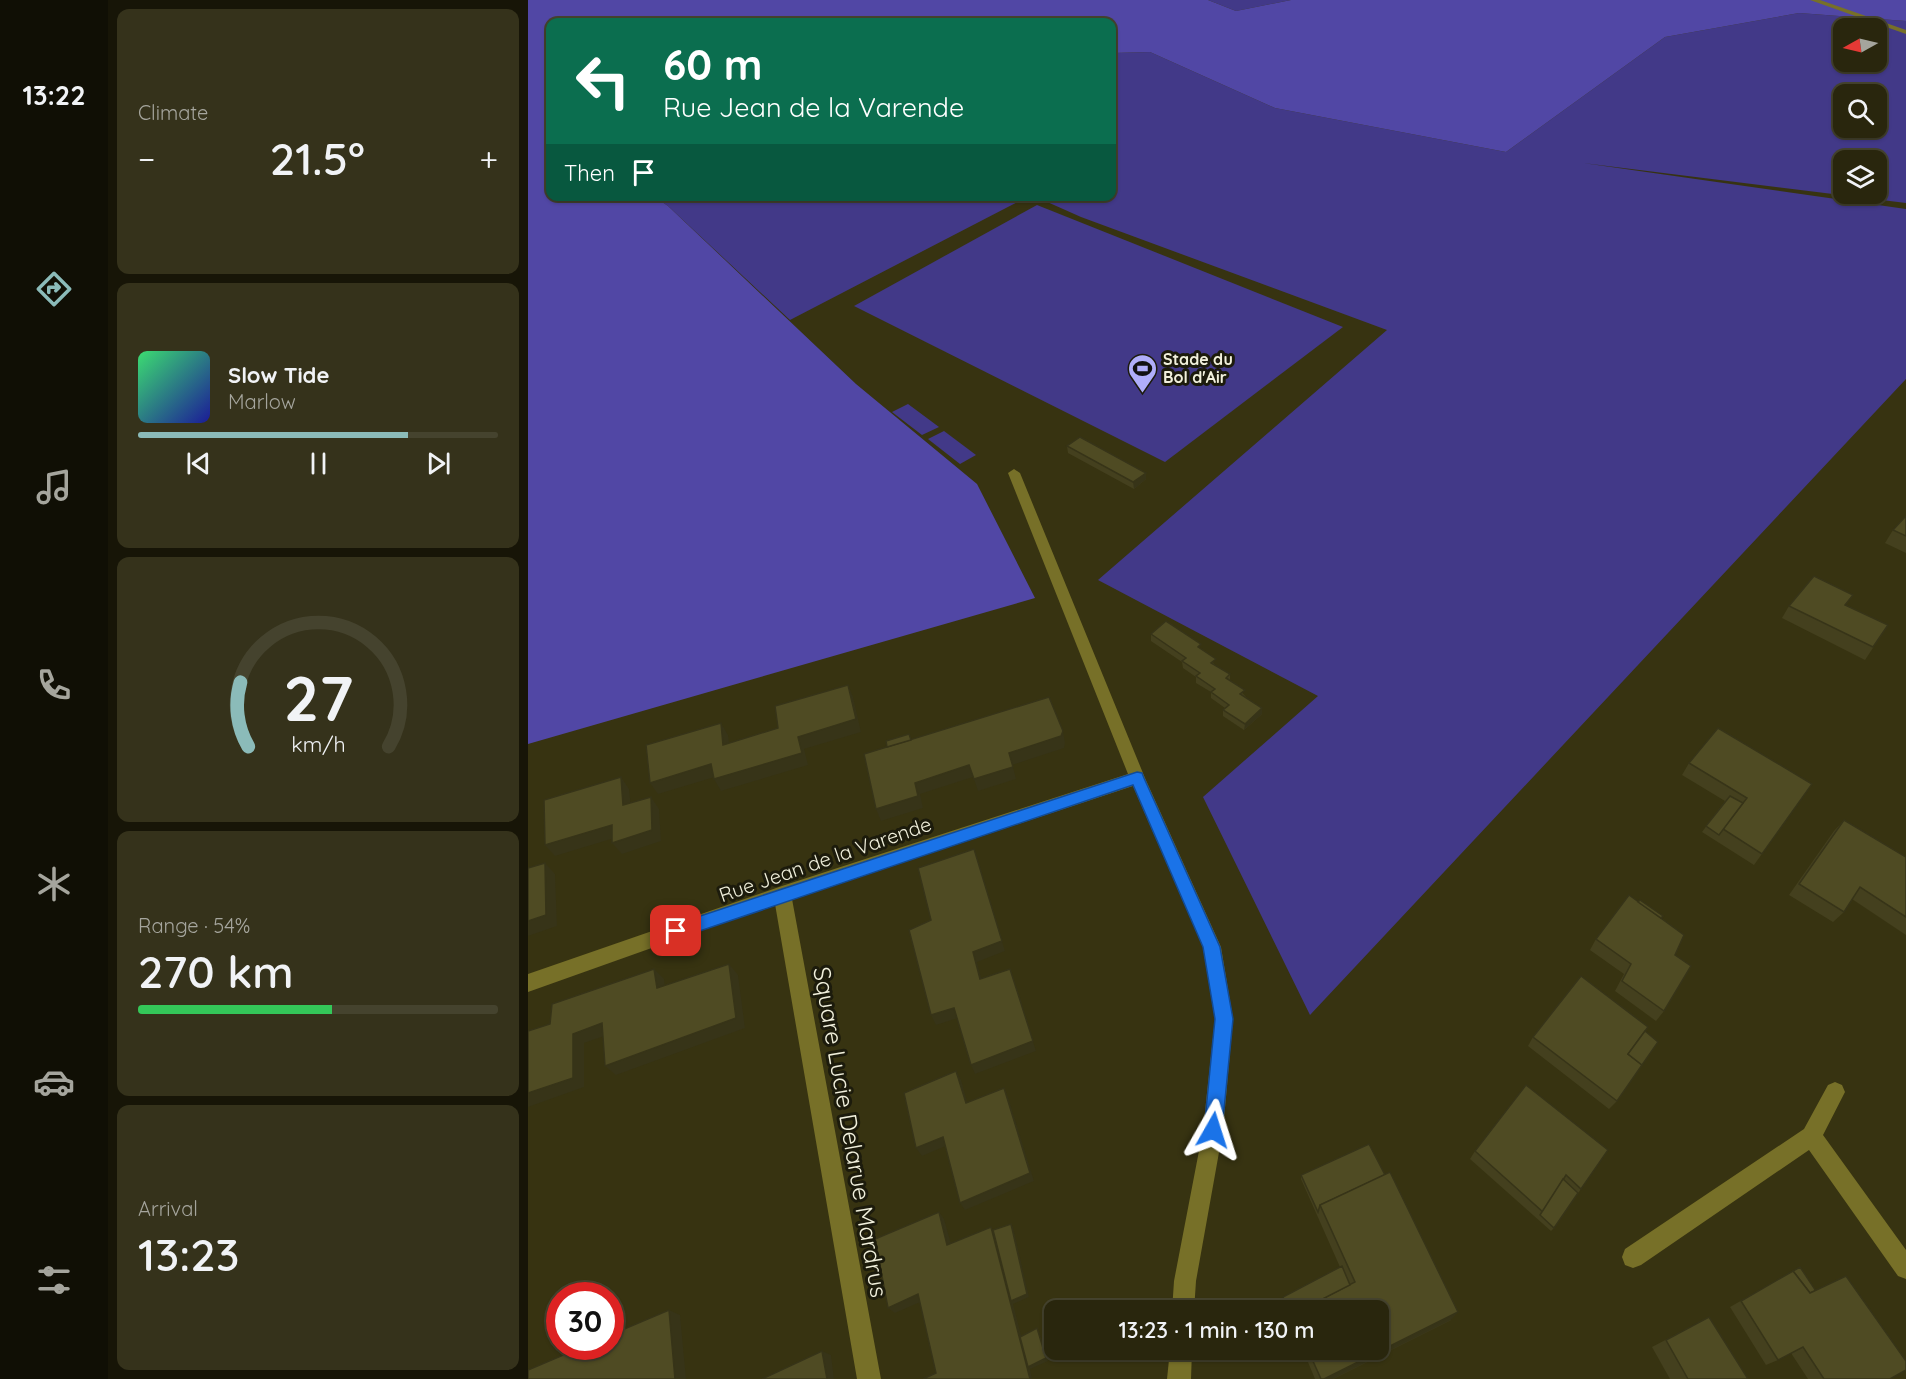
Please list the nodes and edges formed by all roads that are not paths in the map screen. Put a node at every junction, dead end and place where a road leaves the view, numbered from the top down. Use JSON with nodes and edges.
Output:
{"nodes":[{"id":1,"x":1813,"y":0,"type":"edge"},
{"id":2,"x":1906,"y":32,"type":"edge"},
{"id":3,"x":1014,"y":473,"type":"dead end"},
{"id":4,"x":1137,"y":778,"type":"junction"},
{"id":5,"x":782,"y":894,"type":"junction"},
{"id":6,"x":528,"y":983,"type":"edge"},
{"id":7,"x":1835,"y":1092,"type":"dead end"},
{"id":8,"x":1810,"y":1136,"type":"junction"},
{"id":9,"x":1633,"y":1257,"type":"dead end"},
{"id":10,"x":1906,"y":1268,"type":"edge"},
{"id":11,"x":1184,"y":1300,"type":"edge"},
{"id":12,"x":1180,"y":1360,"type":"edge"},
{"id":13,"x":869,"y":1379,"type":"edge"},
{"id":14,"x":1179,"y":1379,"type":"edge"}],
"edges":[{"from":1,"to":2,"type":"street"},
{"from":3,"to":4,"type":"street"},
{"from":4,"to":5,"type":"street","name":"Rue Jean de la Varende"},
{"from":4,"to":11,"type":"street"},
{"from":5,"to":6,"type":"street","name":"Rue Jean de la Varende"},
{"from":5,"to":13,"type":"street","name":"Square Lucie Delarue Mardrus"},
{"from":7,"to":8,"type":"street"},
{"from":8,"to":9,"type":"street"},
{"from":8,"to":10,"type":"street"},
{"from":12,"to":14,"type":"street"}]}
